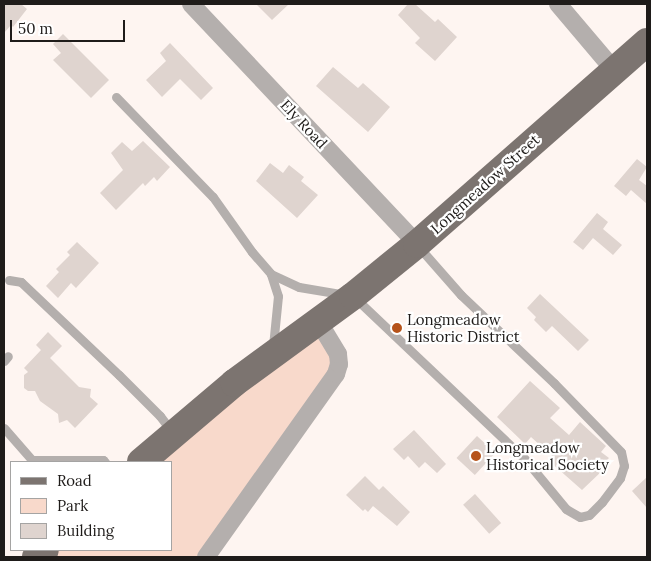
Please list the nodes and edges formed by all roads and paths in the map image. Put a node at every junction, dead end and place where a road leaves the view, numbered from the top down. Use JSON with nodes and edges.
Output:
{"nodes":[{"id":1,"x":190,"y":4,"type":"edge"},
{"id":2,"x":558,"y":4,"type":"edge"},
{"id":3,"x":647,"y":42,"type":"edge"},
{"id":4,"x":614,"y":70,"type":"junction"},
{"id":5,"x":116,"y":97,"type":"dead end"},
{"id":6,"x":416,"y":244,"type":"junction"},
{"id":7,"x":271,"y":274,"type":"junction"},
{"id":8,"x":9,"y":280,"type":"dead end"},
{"id":9,"x":353,"y":296,"type":"junction"},
{"id":10,"x":318,"y":321,"type":"junction"},
{"id":11,"x":271,"y":354,"type":"junction"},
{"id":12,"x":4,"y":428,"type":"edge"},
{"id":13,"x":173,"y":433,"type":"junction"},
{"id":14,"x":104,"y":461,"type":"edge"},
{"id":15,"x":142,"y":461,"type":"edge"},
{"id":16,"x":211,"y":555,"type":"edge"}],
"edges":[{"from":1,"to":6,"type":"street","name":"Ely Road"},
{"from":2,"to":4,"type":"street"},
{"from":3,"to":4,"type":"main road","name":"Longmeadow Street"},
{"from":4,"to":6,"type":"main road","name":"Longmeadow Street"},
{"from":5,"to":7,"type":"lane"},
{"from":6,"to":9,"type":"main road","name":"Longmeadow Street"},
{"from":6,"to":9,"type":"lane"},
{"from":7,"to":9,"type":"lane"},
{"from":7,"to":11,"type":"lane"},
{"from":8,"to":13,"type":"lane"},
{"from":9,"to":10,"type":"main road","name":"Longmeadow Street"},
{"from":10,"to":11,"type":"main road","name":"Longmeadow Street"},
{"from":10,"to":16,"type":"street"},
{"from":11,"to":13,"type":"main road","name":"Longmeadow Street"},
{"from":12,"to":14,"type":"lane"},
{"from":13,"to":15,"type":"main road","name":"Longmeadow Street"}]}
